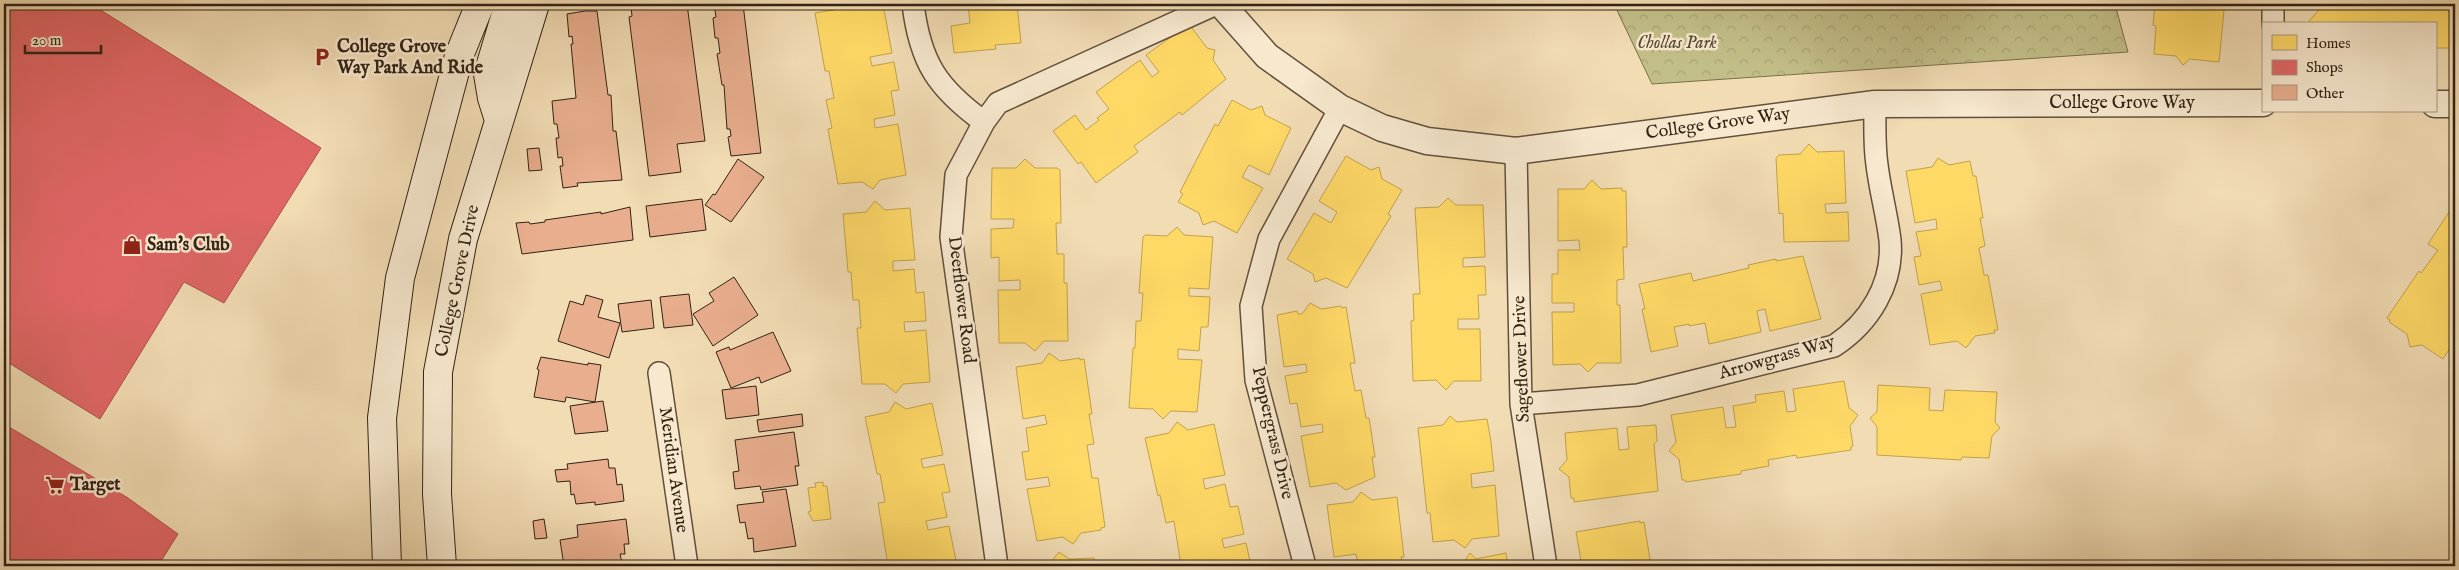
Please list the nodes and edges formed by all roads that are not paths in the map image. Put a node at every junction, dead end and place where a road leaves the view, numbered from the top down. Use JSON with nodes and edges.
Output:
{"nodes":[{"id":1,"x":480,"y":4,"type":"edge"},
{"id":2,"x":509,"y":4,"type":"edge"},
{"id":3,"x":535,"y":4,"type":"edge"},
{"id":4,"x":913,"y":4,"type":"edge"},
{"id":5,"x":1216,"y":4,"type":"edge"},
{"id":6,"x":1221,"y":4,"type":"edge"},
{"id":7,"x":2273,"y":4,"type":"edge"},
{"id":8,"x":2273,"y":22,"type":"edge"},
{"id":9,"x":2262,"y":103,"type":"edge"},
{"id":10,"x":1875,"y":104,"type":"junction"},
{"id":11,"x":2436,"y":104,"type":"edge"},
{"id":12,"x":2455,"y":104,"type":"edge"},
{"id":13,"x":1340,"y":108,"type":"junction"},
{"id":14,"x":499,"y":120,"type":"junction"},
{"id":15,"x":984,"y":122,"type":"junction"},
{"id":16,"x":1516,"y":151,"type":"junction"},
{"id":17,"x":659,"y":373,"type":"dead end"},
{"id":18,"x":1521,"y":404,"type":"junction"},
{"id":19,"x":387,"y":566,"type":"edge"},
{"id":20,"x":442,"y":566,"type":"edge"},
{"id":21,"x":687,"y":566,"type":"edge"},
{"id":22,"x":997,"y":566,"type":"edge"},
{"id":23,"x":1305,"y":566,"type":"edge"},
{"id":24,"x":1546,"y":566,"type":"edge"}],
"edges":[{"from":1,"to":19,"type":"main road"},
{"from":2,"to":14,"type":"main road"},
{"from":3,"to":14,"type":"main road","name":"College Grove Drive"},
{"from":4,"to":15,"type":"street"},
{"from":5,"to":15,"type":"street","name":"Deerflower Road"},
{"from":6,"to":13,"type":"street","name":"College Grove Way"},
{"from":7,"to":8,"type":"street"},
{"from":9,"to":10,"type":"street","name":"College Grove Way"},
{"from":10,"to":16,"type":"street","name":"College Grove Way"},
{"from":10,"to":18,"type":"street","name":"Arrowgrass Way"},
{"from":11,"to":12,"type":"street"},
{"from":13,"to":16,"type":"street","name":"College Grove Way"},
{"from":13,"to":23,"type":"street","name":"Peppergrass Drive"},
{"from":14,"to":20,"type":"main road","name":"College Grove Drive"},
{"from":15,"to":22,"type":"street","name":"Deerflower Road"},
{"from":16,"to":18,"type":"street","name":"Sageflower Drive"},
{"from":17,"to":21,"type":"street","name":"Meridian Avenue"},
{"from":18,"to":24,"type":"street","name":"Sageflower Drive"}]}
